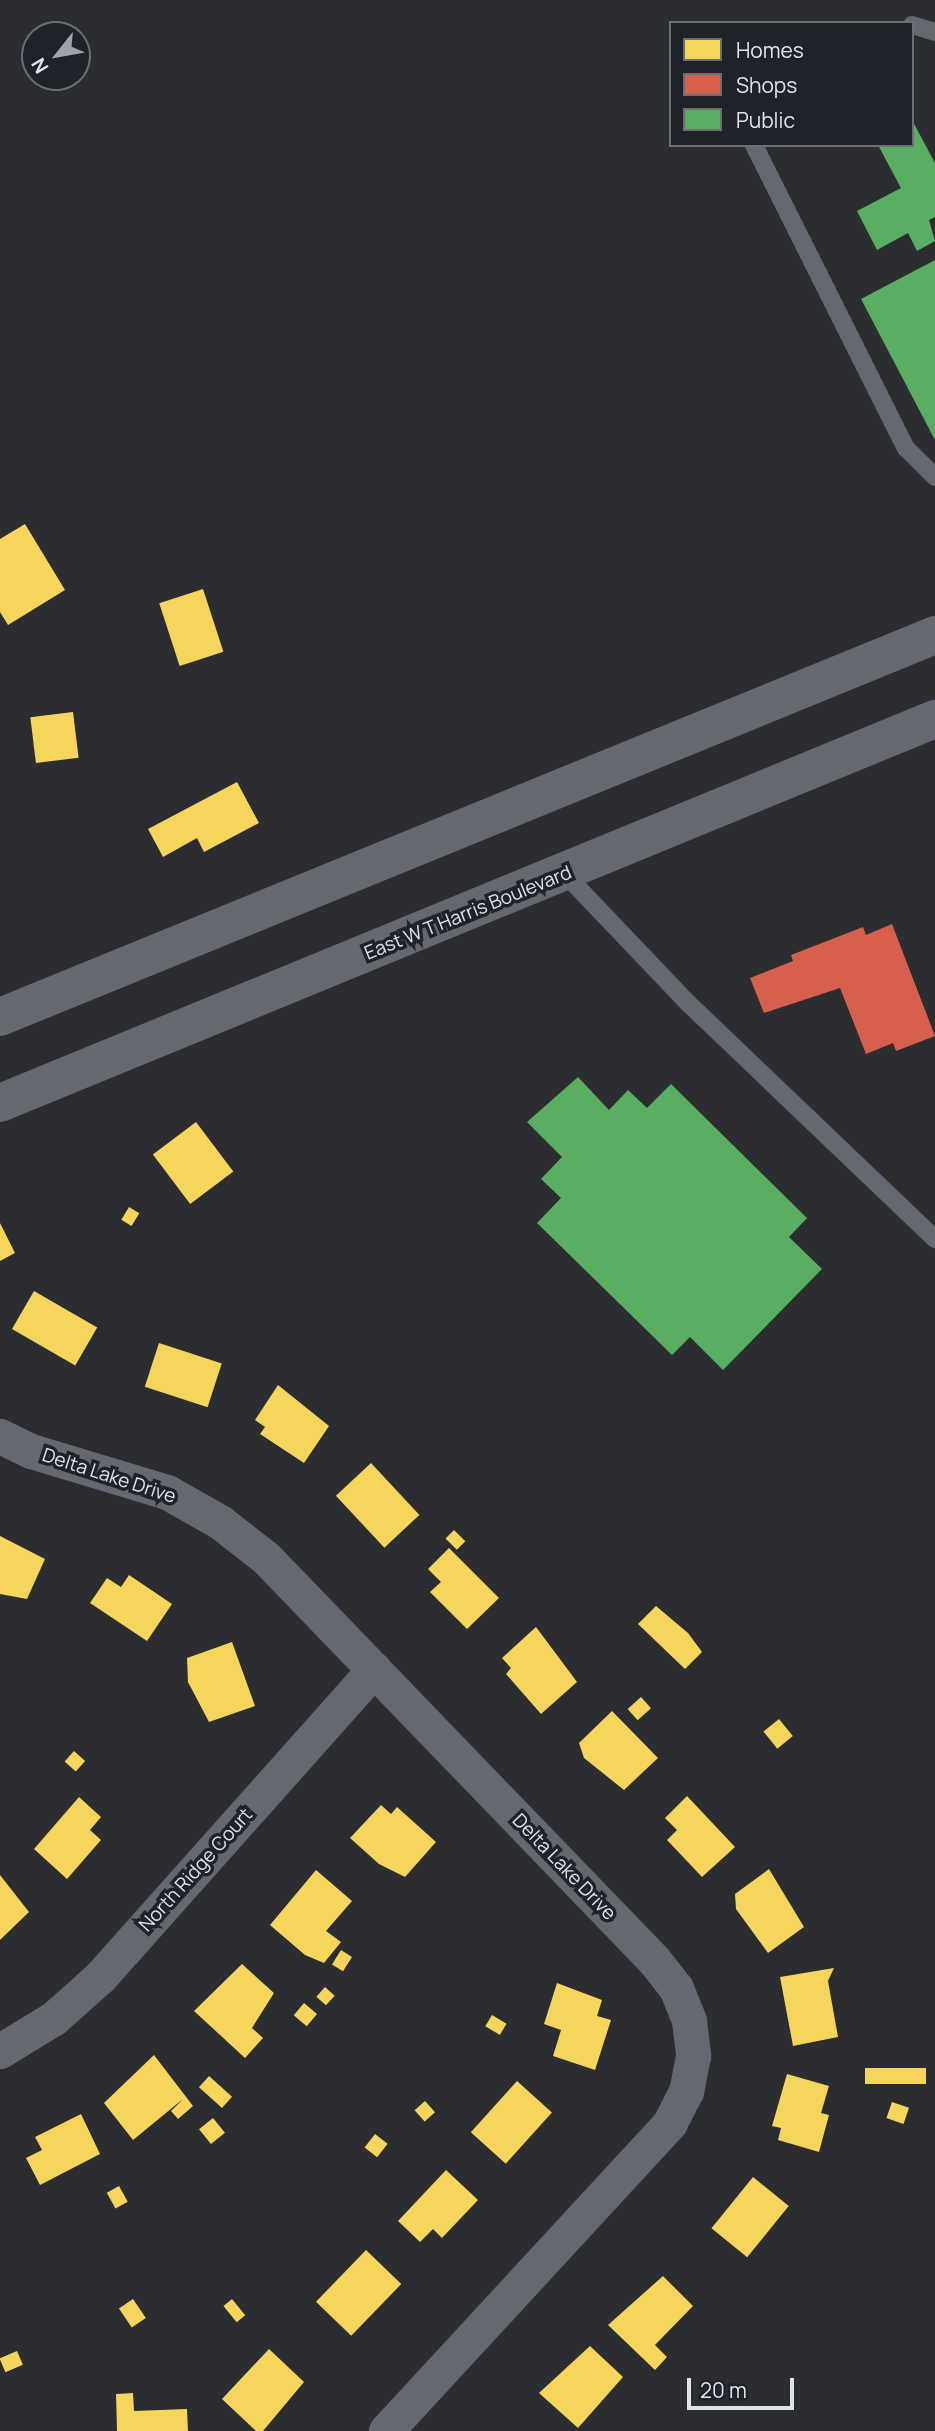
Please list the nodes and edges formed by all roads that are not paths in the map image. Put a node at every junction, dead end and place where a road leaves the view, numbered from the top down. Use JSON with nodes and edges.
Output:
{"nodes":[{"id":1,"x":914,"y":26,"type":"edge"},
{"id":2,"x":935,"y":32,"type":"edge"},
{"id":3,"x":755,"y":147,"type":"edge"},
{"id":4,"x":935,"y":477,"type":"edge"},
{"id":5,"x":935,"y":635,"type":"edge"},
{"id":6,"x":935,"y":719,"type":"edge"},
{"id":7,"x":565,"y":874,"type":"junction"},
{"id":8,"x":0,"y":1017,"type":"edge"},
{"id":9,"x":0,"y":1103,"type":"edge"},
{"id":10,"x":935,"y":1239,"type":"edge"},
{"id":11,"x":0,"y":1436,"type":"edge"},
{"id":12,"x":374,"y":1670,"type":"junction"},
{"id":13,"x":0,"y":2051,"type":"edge"},
{"id":14,"x":386,"y":2431,"type":"edge"}],
"edges":[{"from":1,"to":2,"type":"lane"},
{"from":3,"to":4,"type":"lane"},
{"from":5,"to":8,"type":"main road"},
{"from":6,"to":7,"type":"main road","name":"East W T Harris Boulevard"},
{"from":7,"to":9,"type":"main road","name":"East W T Harris Boulevard"},
{"from":7,"to":10,"type":"lane"},
{"from":11,"to":12,"type":"street","name":"Delta Lake Drive"},
{"from":12,"to":13,"type":"street","name":"North Ridge Court"},
{"from":12,"to":14,"type":"street","name":"Delta Lake Drive"}]}
